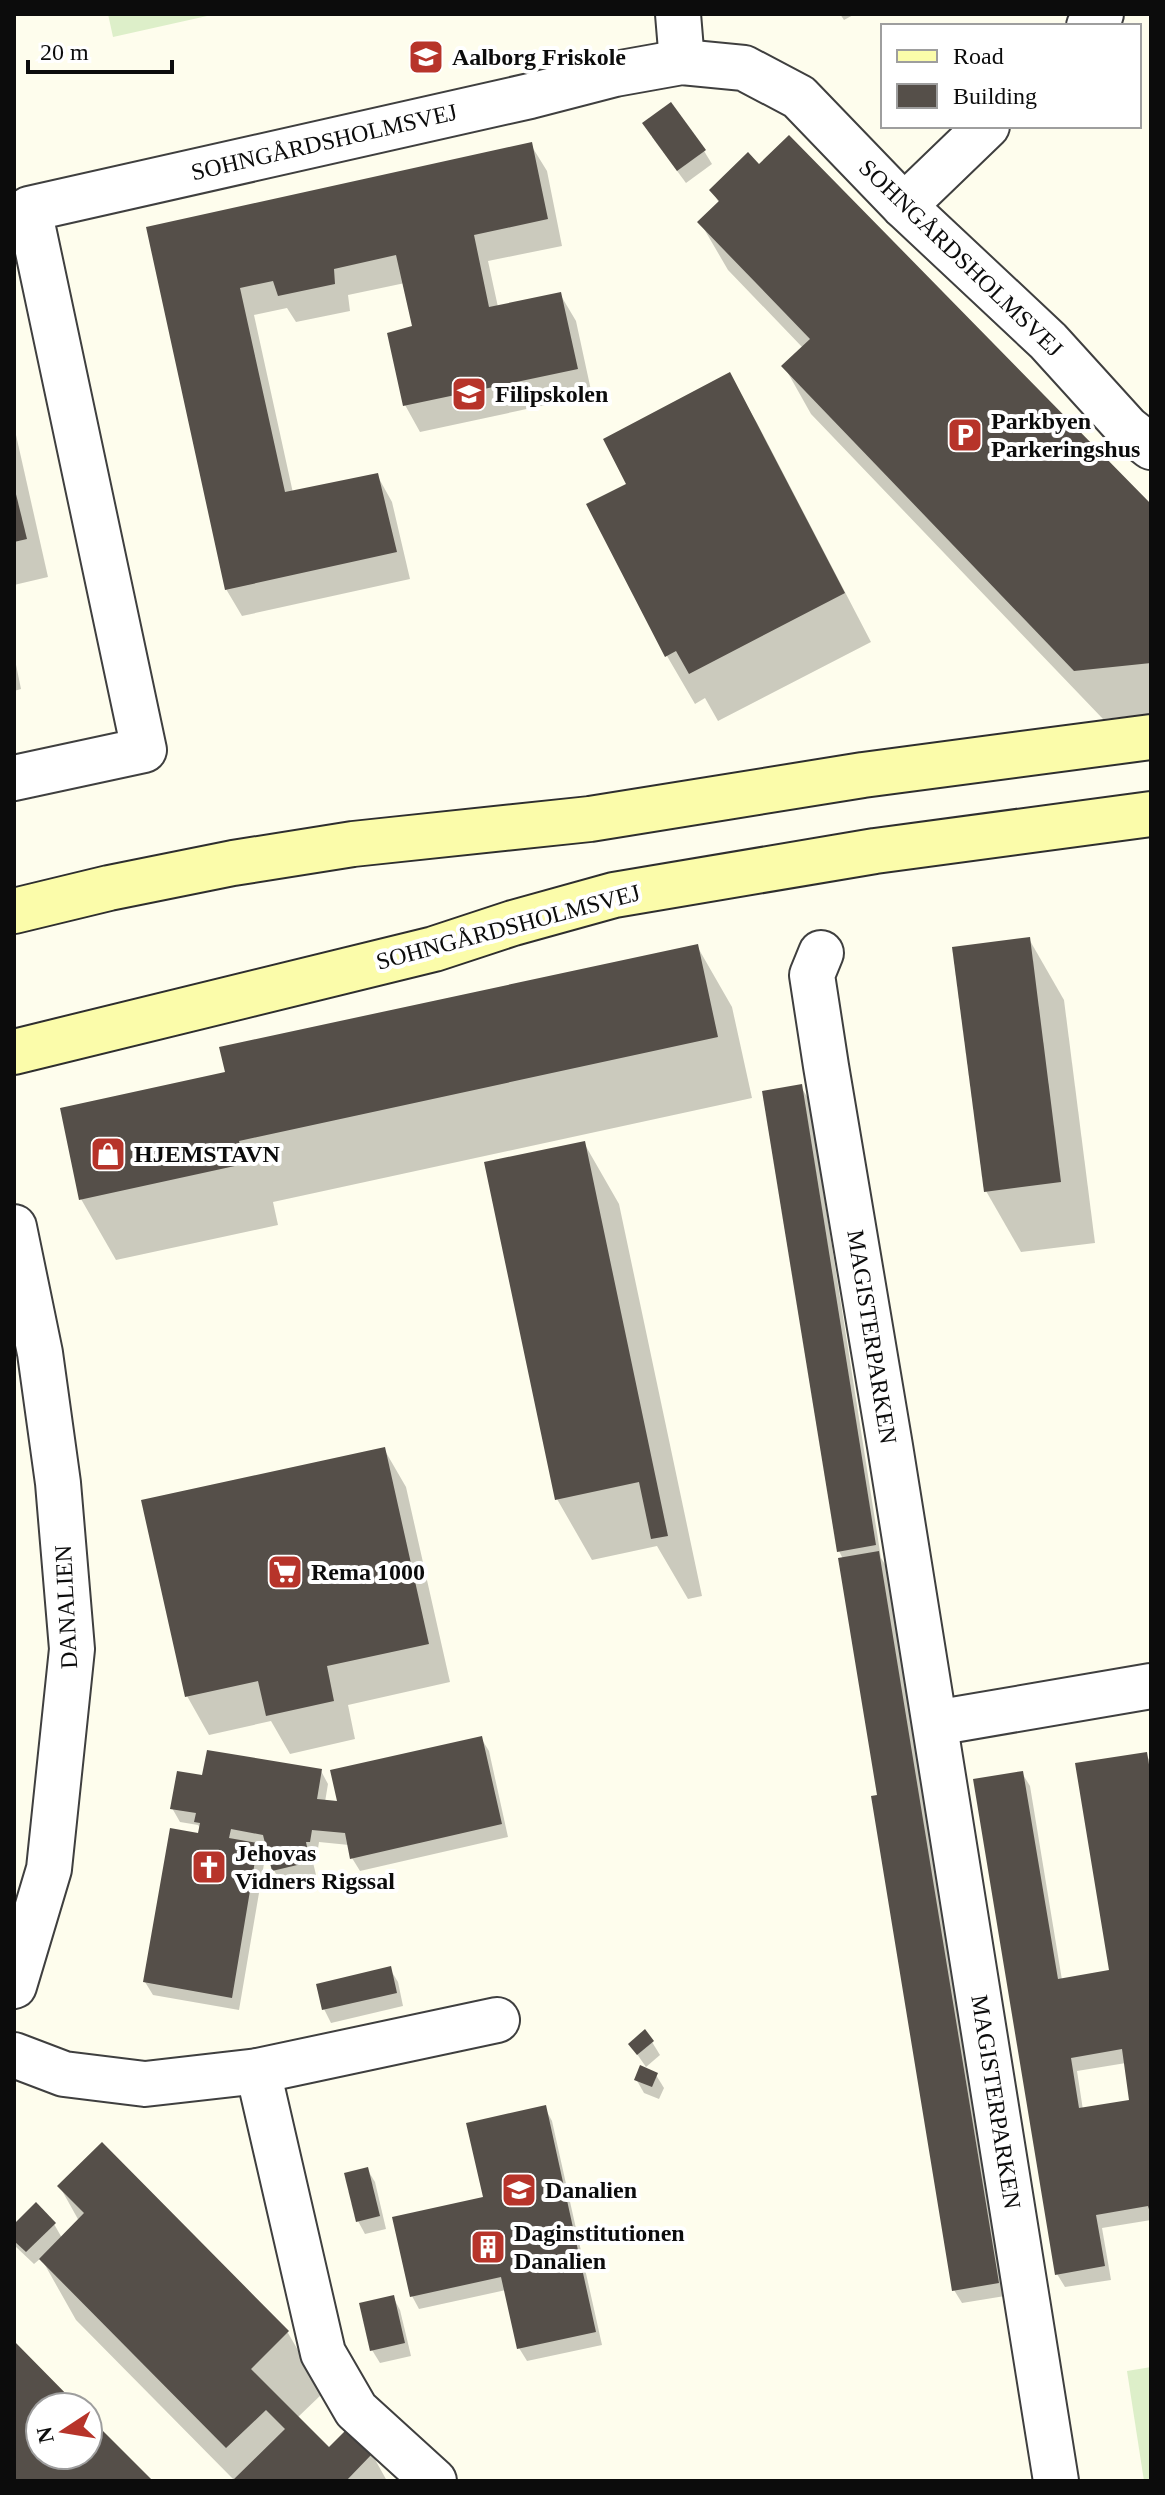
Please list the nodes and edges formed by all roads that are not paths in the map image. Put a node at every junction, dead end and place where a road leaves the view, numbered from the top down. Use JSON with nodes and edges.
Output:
{"nodes":[{"id":1,"x":678,"y":14,"type":"edge"},
{"id":2,"x":682,"y":62,"type":"junction"},
{"id":3,"x":985,"y":128,"type":"edge"},
{"id":4,"x":904,"y":206,"type":"junction"},
{"id":5,"x":1151,"y":447,"type":"edge"},
{"id":6,"x":1151,"y":737,"type":"edge"},
{"id":7,"x":14,"y":778,"type":"edge"},
{"id":8,"x":1151,"y":814,"type":"edge"},
{"id":9,"x":14,"y":911,"type":"edge"},
{"id":10,"x":821,"y":953,"type":"dead end"},
{"id":11,"x":14,"y":1052,"type":"edge"},
{"id":12,"x":14,"y":1227,"type":"edge"},
{"id":13,"x":1151,"y":1686,"type":"edge"},
{"id":14,"x":935,"y":1723,"type":"junction"},
{"id":15,"x":14,"y":1986,"type":"edge"},
{"id":16,"x":497,"y":2020,"type":"dead end"},
{"id":17,"x":14,"y":2055,"type":"edge"},
{"id":18,"x":258,"y":2071,"type":"junction"},
{"id":19,"x":434,"y":2481,"type":"edge"},
{"id":20,"x":1056,"y":2481,"type":"edge"}],
"edges":[{"from":1,"to":2,"type":"street"},
{"from":2,"to":4,"type":"street","name":"SOHNGÅRDSHOLMSVEJ"},
{"from":2,"to":7,"type":"street","name":"SOHNGÅRDSHOLMSVEJ"},
{"from":3,"to":4,"type":"street"},
{"from":4,"to":5,"type":"street","name":"SOHNGÅRDSHOLMSVEJ"},
{"from":6,"to":9,"type":"street"},
{"from":8,"to":11,"type":"street","name":"SOHNGÅRDSHOLMSVEJ"},
{"from":10,"to":14,"type":"street","name":"MAGISTERPARKEN"},
{"from":12,"to":15,"type":"street","name":"DANALIEN"},
{"from":13,"to":14,"type":"street"},
{"from":14,"to":20,"type":"street","name":"MAGISTERPARKEN"},
{"from":16,"to":18,"type":"street"},
{"from":17,"to":18,"type":"street"},
{"from":18,"to":19,"type":"street"}]}
